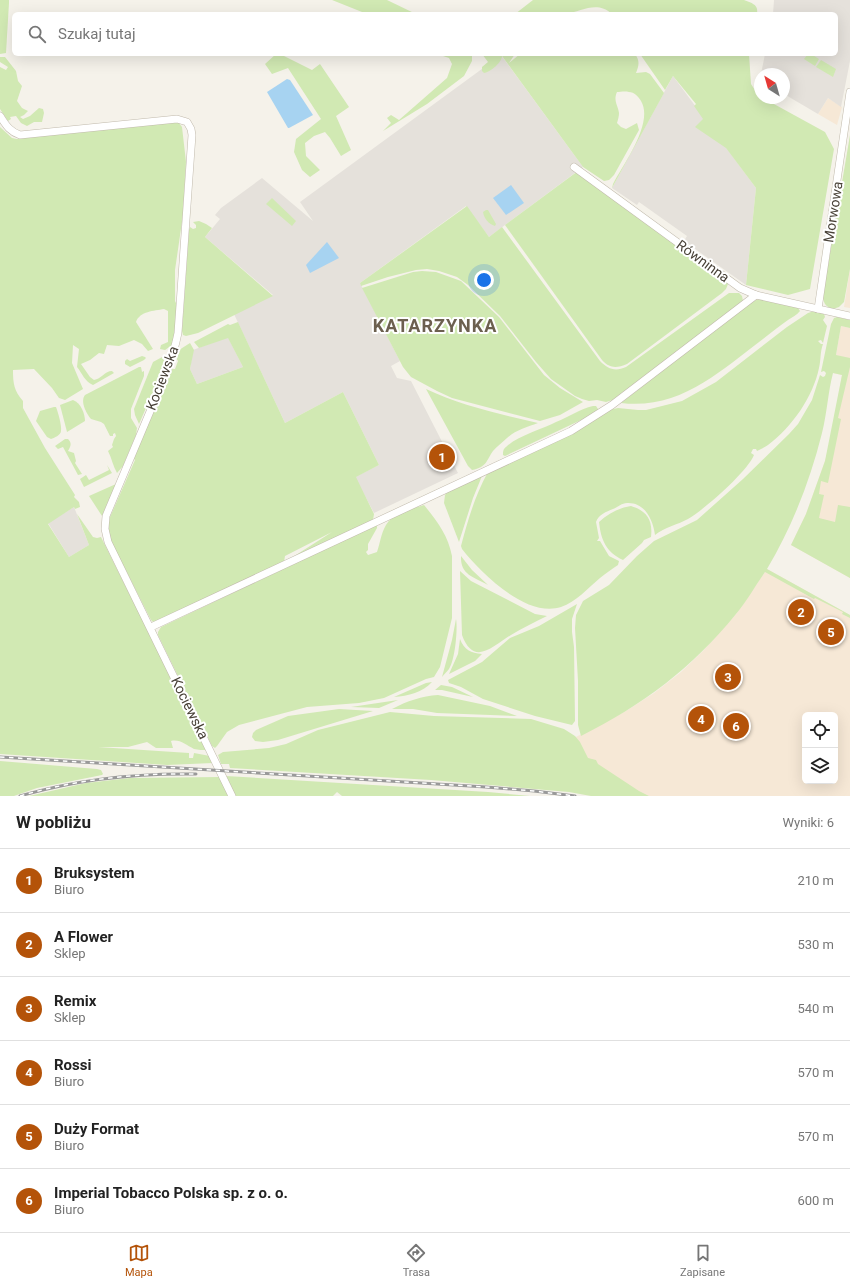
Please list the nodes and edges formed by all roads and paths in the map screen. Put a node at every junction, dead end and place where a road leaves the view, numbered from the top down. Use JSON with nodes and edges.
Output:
{"nodes":[{"id":1,"x":850,"y":92,"type":"edge"},
{"id":2,"x":0,"y":116,"type":"edge"},
{"id":3,"x":574,"y":167,"type":"dead end"},
{"id":4,"x":756,"y":295,"type":"junction"},
{"id":5,"x":818,"y":308,"type":"junction"},
{"id":6,"x":850,"y":316,"type":"edge"},
{"id":7,"x":151,"y":627,"type":"junction"},
{"id":8,"x":232,"y":796,"type":"edge"}],
"edges":[{"from":1,"to":5,"type":"street","name":"Morwowa"},
{"from":2,"to":7,"type":"street","name":"Kociewska"},
{"from":3,"to":4,"type":"street","name":"Równinna"},
{"from":4,"to":5,"type":"street","name":"Równinna"},
{"from":4,"to":7,"type":"street"},
{"from":5,"to":6,"type":"street","name":"Równinna"},
{"from":7,"to":8,"type":"street","name":"Kociewska"}]}
